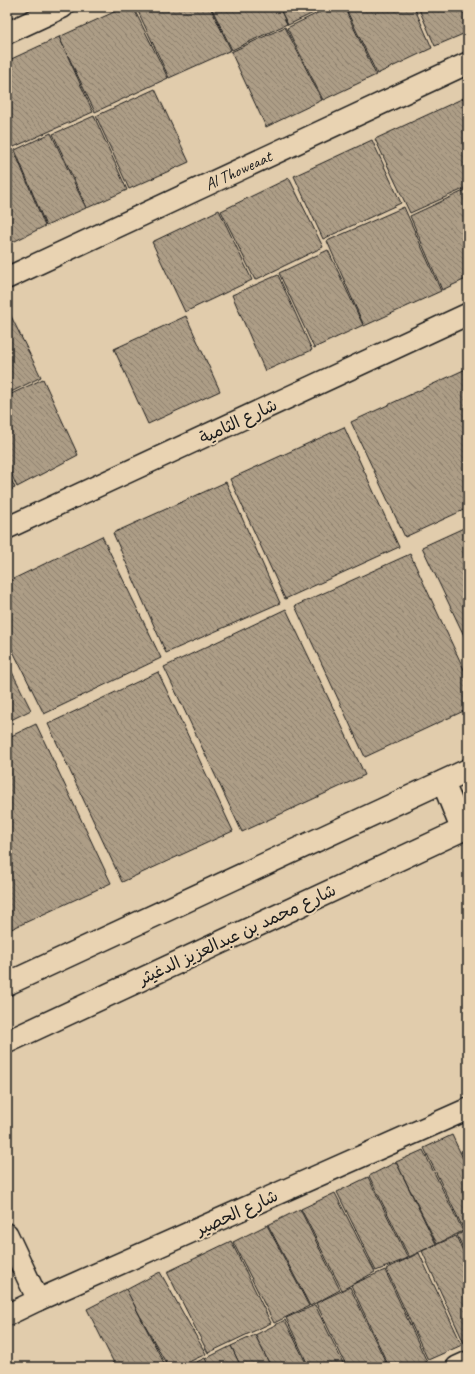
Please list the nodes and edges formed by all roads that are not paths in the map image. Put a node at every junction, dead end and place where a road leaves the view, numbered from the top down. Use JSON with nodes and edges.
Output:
{"nodes":[{"id":1,"x":63,"y":7,"type":"edge"},
{"id":2,"x":7,"y":33,"type":"edge"},
{"id":3,"x":468,"y":63,"type":"edge"},
{"id":4,"x":7,"y":278,"type":"edge"},
{"id":5,"x":468,"y":314,"type":"edge"},
{"id":6,"x":7,"y":528,"type":"edge"},
{"id":7,"x":468,"y":770,"type":"edge"},
{"id":8,"x":443,"y":782,"type":"junction"},
{"id":9,"x":465,"y":828,"type":"edge"},
{"id":10,"x":7,"y":984,"type":"edge"},
{"id":11,"x":7,"y":1042,"type":"edge"},
{"id":12,"x":468,"y":1109,"type":"edge"},
{"id":13,"x":7,"y":1234,"type":"edge"},
{"id":14,"x":38,"y":1300,"type":"junction"},
{"id":15,"x":7,"y":1315,"type":"edge"},
{"id":16,"x":468,"y":1362,"type":"edge"},
{"id":17,"x":457,"y":1367,"type":"edge"}],
"edges":[{"from":1,"to":2,"type":"street"},
{"from":3,"to":4,"type":"street","name":"Al Thoweaat"},
{"from":5,"to":6,"type":"street","name":"شارع الثامية"},
{"from":7,"to":8,"type":"street"},
{"from":8,"to":9,"type":"street"},
{"from":8,"to":10,"type":"street"},
{"from":9,"to":11,"type":"street","name":"شارع محمد بن عبدالعزيز الدغيثر"},
{"from":12,"to":14,"type":"street","name":"شارع الحصير"},
{"from":13,"to":14,"type":"street"},
{"from":14,"to":15,"type":"street","name":"شارع الحصير"},
{"from":16,"to":17,"type":"street"}]}
